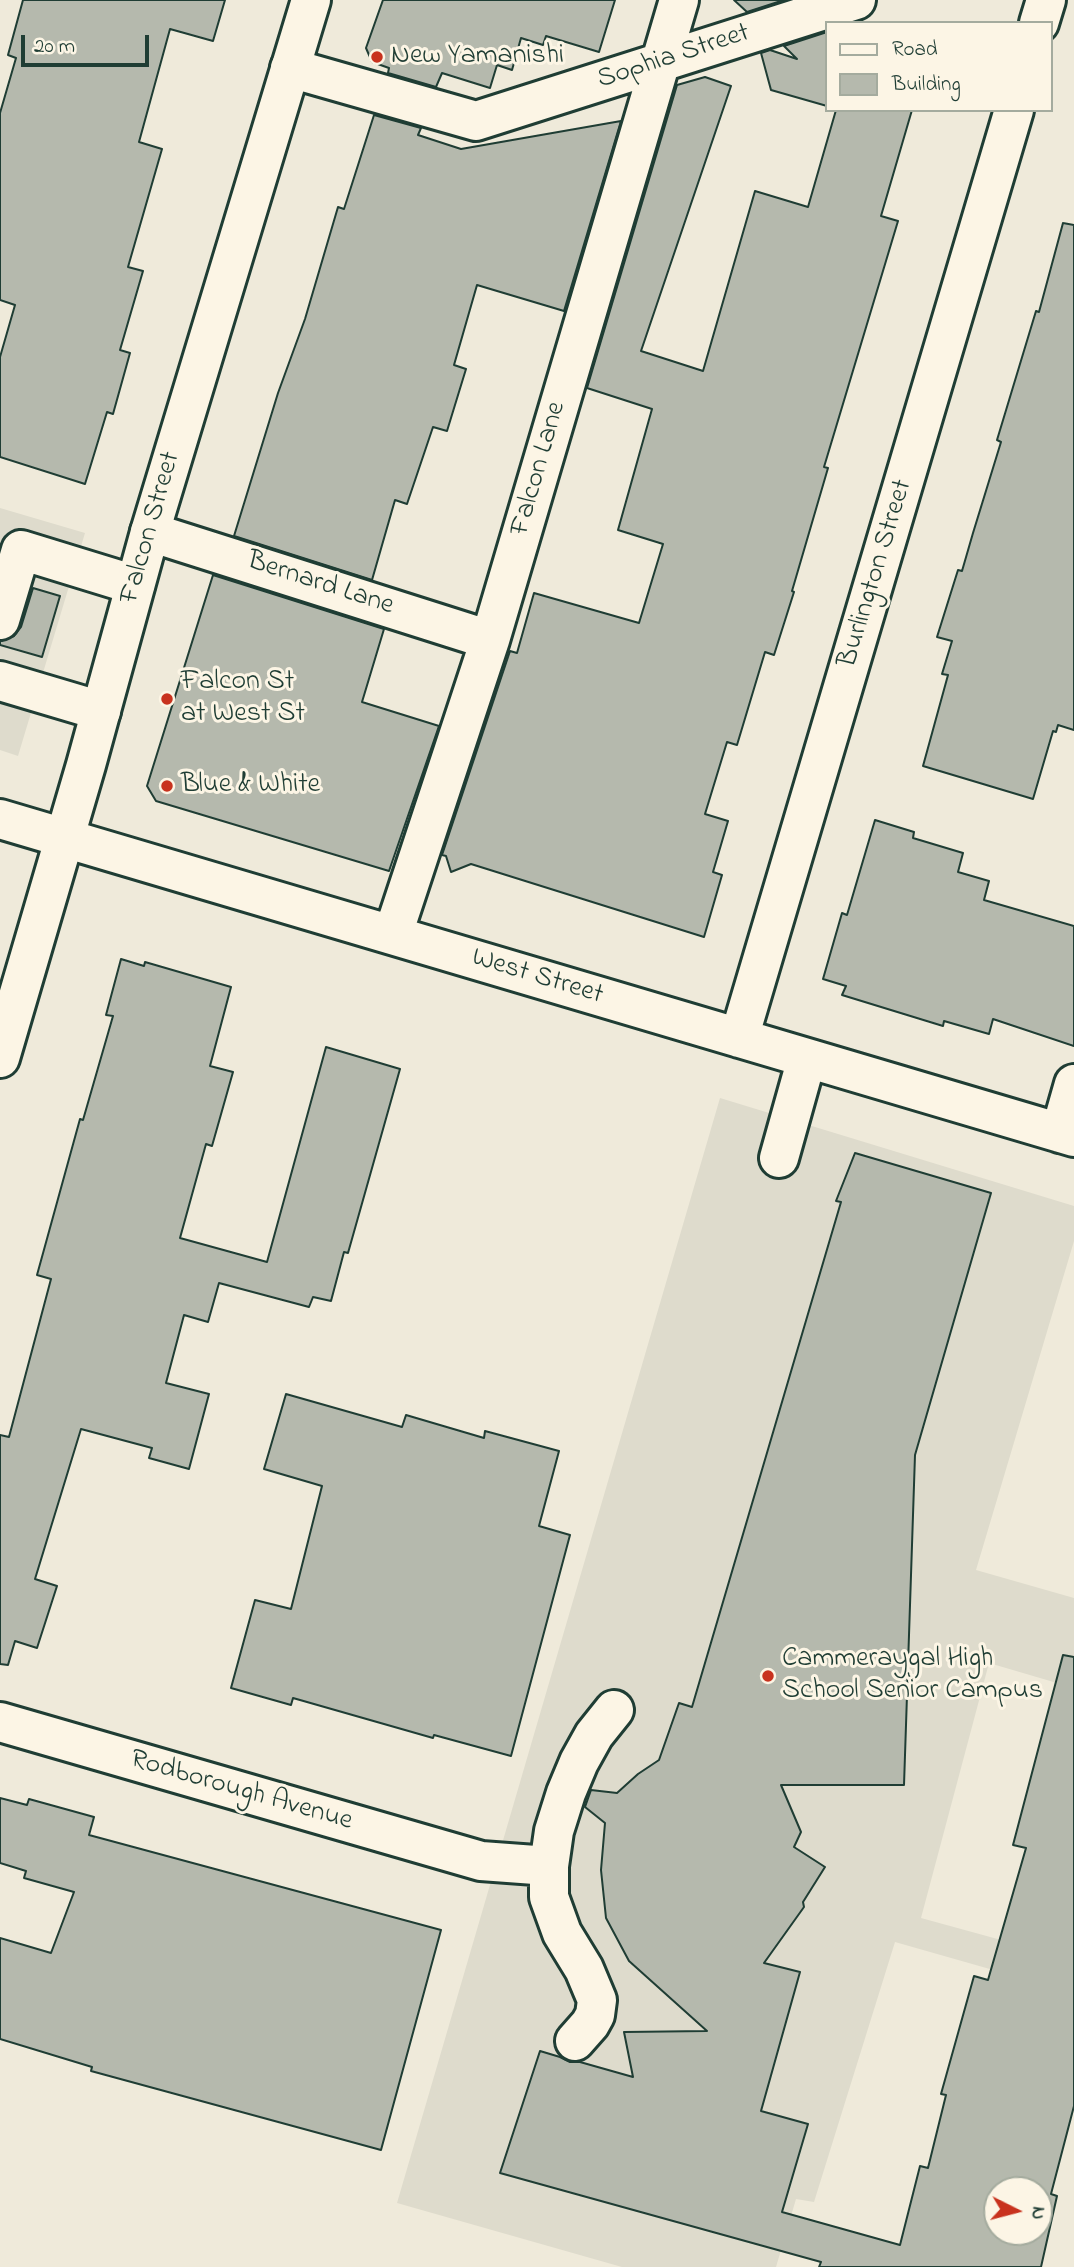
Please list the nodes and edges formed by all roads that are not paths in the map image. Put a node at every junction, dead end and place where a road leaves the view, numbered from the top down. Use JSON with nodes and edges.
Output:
{"nodes":[{"id":1,"x":311,"y":0,"type":"edge"},
{"id":2,"x":679,"y":0,"type":"edge"},
{"id":3,"x":856,"y":0,"type":"edge"},
{"id":4,"x":1046,"y":0,"type":"edge"},
{"id":5,"x":1040,"y":21,"type":"edge"},
{"id":6,"x":661,"y":62,"type":"junction"},
{"id":7,"x":290,"y":68,"type":"junction"},
{"id":8,"x":1013,"y":112,"type":"edge"},
{"id":9,"x":150,"y":532,"type":"junction"},
{"id":10,"x":135,"y":585,"type":"junction"},
{"id":11,"x":0,"y":621,"type":"edge"},
{"id":12,"x":490,"y":640,"type":"junction"},
{"id":13,"x":0,"y":681,"type":"edge"},
{"id":14,"x":101,"y":712,"type":"junction"},
{"id":15,"x":0,"y":819,"type":"edge"},
{"id":16,"x":63,"y":838,"type":"junction"},
{"id":17,"x":393,"y":934,"type":"junction"},
{"id":18,"x":739,"y":1038,"type":"junction"},
{"id":19,"x":0,"y":1058,"type":"edge"},
{"id":20,"x":807,"y":1059,"type":"junction"},
{"id":21,"x":1074,"y":1084,"type":"edge"},
{"id":22,"x":1067,"y":1135,"type":"edge"},
{"id":23,"x":779,"y":1158,"type":"dead end"},
{"id":24,"x":614,"y":1710,"type":"dead end"},
{"id":25,"x":0,"y":1722,"type":"edge"},
{"id":26,"x":549,"y":1866,"type":"junction"},
{"id":27,"x":575,"y":2041,"type":"dead end"}],
"edges":[{"from":1,"to":7,"type":"street","name":"Falcon Street"},
{"from":2,"to":6,"type":"street","name":"Falcon Lane"},
{"from":3,"to":6,"type":"street","name":"Sophia Street"},
{"from":4,"to":5,"type":"street"},
{"from":6,"to":7,"type":"street","name":"Sophia Street"},
{"from":6,"to":12,"type":"street","name":"Falcon Lane"},
{"from":7,"to":9,"type":"street","name":"Falcon Street"},
{"from":8,"to":18,"type":"street","name":"Burlington Street"},
{"from":9,"to":10,"type":"street","name":"Falcon Street"},
{"from":9,"to":12,"type":"street","name":"Bernard Lane"},
{"from":10,"to":11,"type":"street"},
{"from":10,"to":14,"type":"street","name":"Falcon Street"},
{"from":12,"to":17,"type":"street","name":"Falcon Lane"},
{"from":13,"to":14,"type":"street"},
{"from":14,"to":16,"type":"street","name":"Falcon Street"},
{"from":15,"to":16,"type":"street","name":"West Street"},
{"from":16,"to":17,"type":"street","name":"West Street"},
{"from":16,"to":19,"type":"street","name":"Falcon Street"},
{"from":17,"to":18,"type":"street","name":"West Street"},
{"from":18,"to":20,"type":"street","name":"West Street"},
{"from":20,"to":22,"type":"street","name":"West Street"},
{"from":20,"to":23,"type":"street"},
{"from":21,"to":22,"type":"street"},
{"from":24,"to":26,"type":"street"},
{"from":25,"to":26,"type":"street","name":"Rodborough Avenue"},
{"from":26,"to":27,"type":"street"}]}
